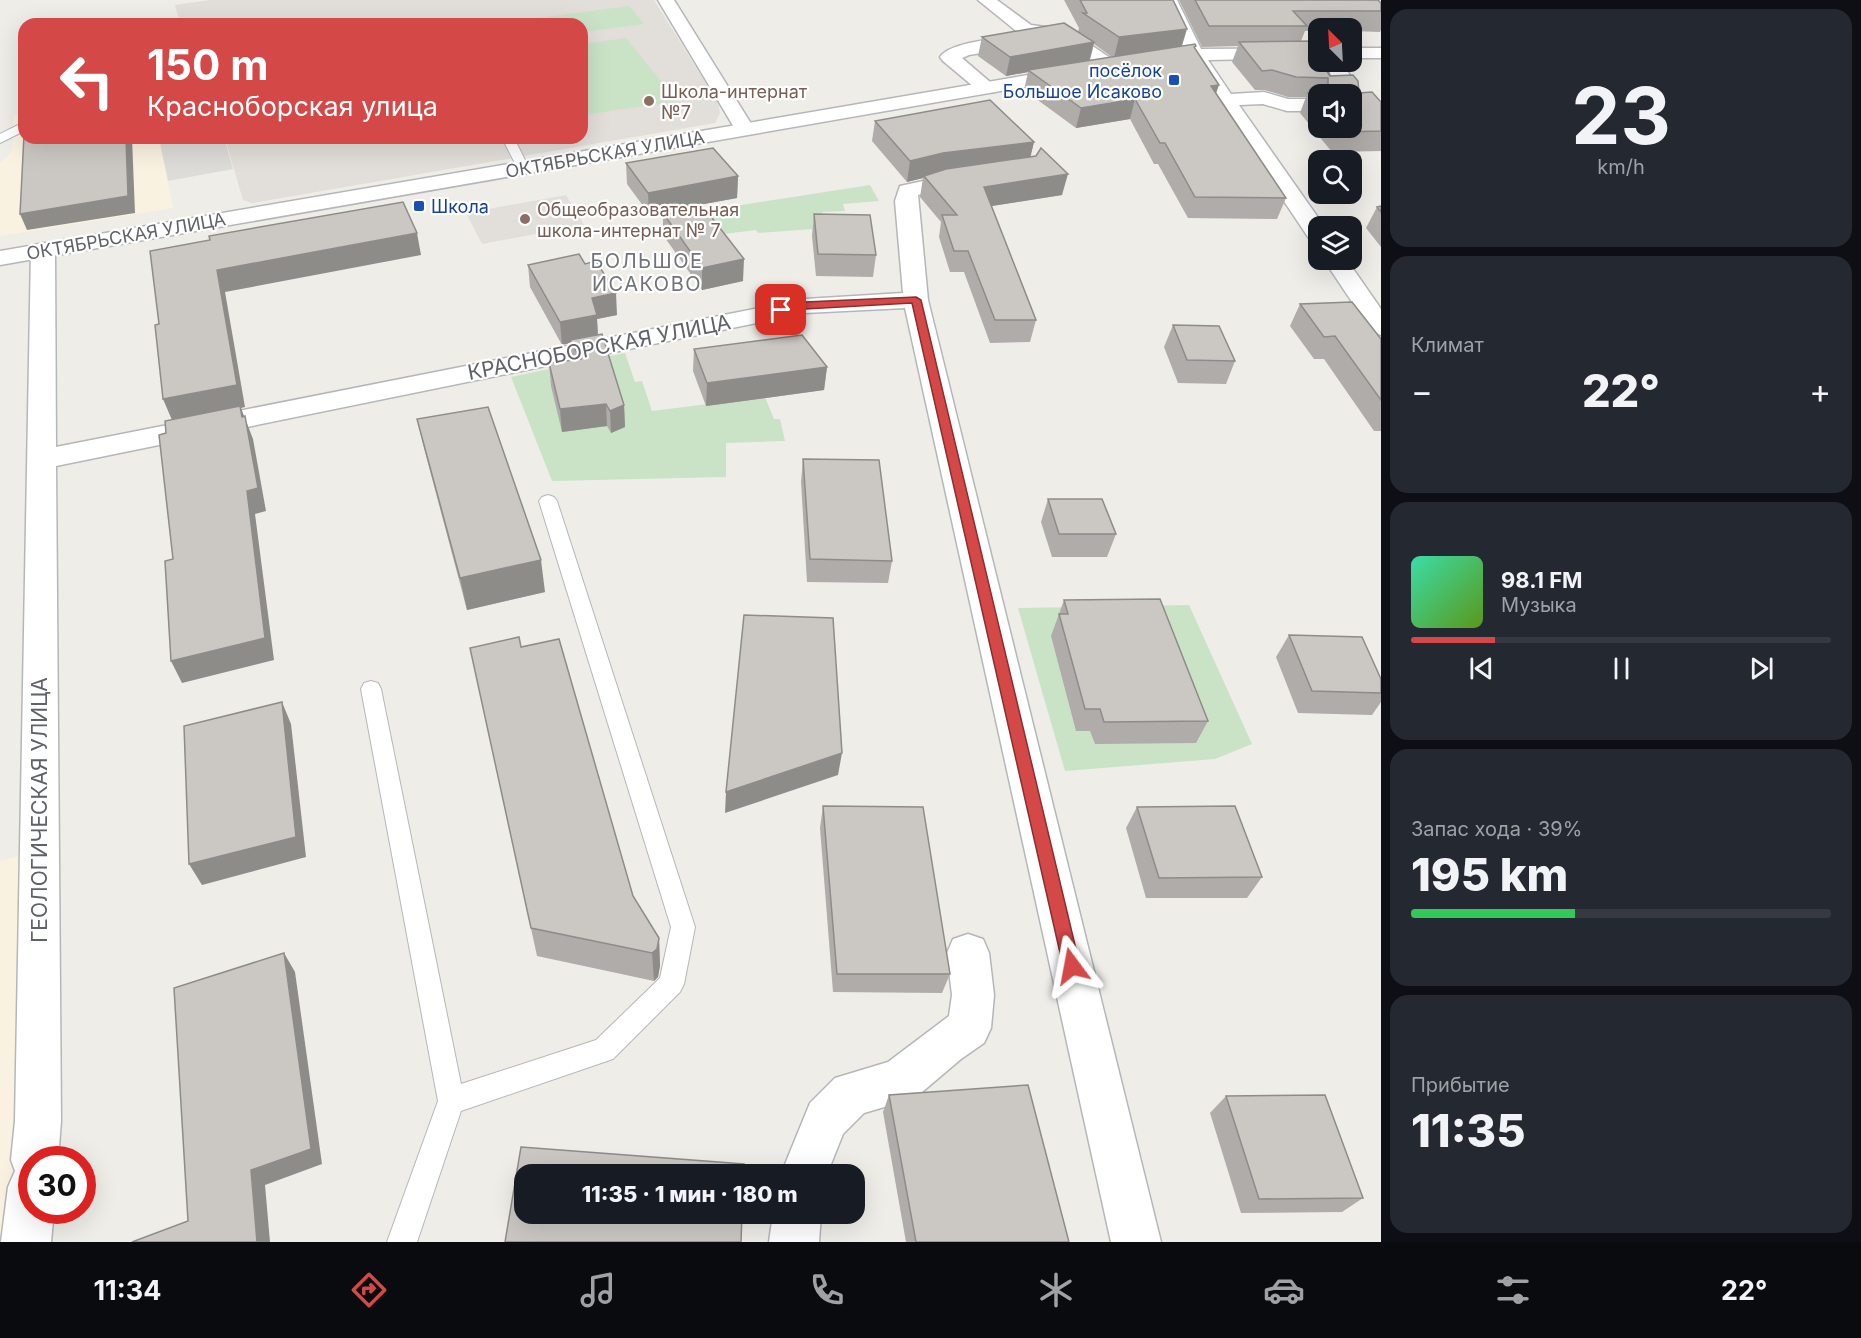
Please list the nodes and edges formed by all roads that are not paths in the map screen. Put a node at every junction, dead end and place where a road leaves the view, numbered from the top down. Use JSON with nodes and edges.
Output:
{"nodes":[{"id":1,"x":666,"y":0,"type":"edge"},
{"id":2,"x":986,"y":0,"type":"edge"},
{"id":3,"x":1169,"y":0,"type":"edge"},
{"id":4,"x":1063,"y":34,"type":"junction"},
{"id":5,"x":1308,"y":53,"type":"edge"},
{"id":6,"x":1362,"y":53,"type":"edge"},
{"id":7,"x":1381,"y":53,"type":"edge"},
{"id":8,"x":1195,"y":56,"type":"junction"},
{"id":9,"x":1174,"y":58,"type":"edge"},
{"id":10,"x":1133,"y":64,"type":"edge"},
{"id":11,"x":1113,"y":66,"type":"junction"},
{"id":12,"x":987,"y":88,"type":"junction"},
{"id":13,"x":1227,"y":100,"type":"junction"},
{"id":14,"x":1308,"y":105,"type":"edge"},
{"id":15,"x":18,"y":129,"type":"edge"},
{"id":16,"x":745,"y":130,"type":"junction"},
{"id":17,"x":0,"y":139,"type":"edge"},
{"id":18,"x":511,"y":144,"type":"edge"},
{"id":19,"x":523,"y":168,"type":"junction"},
{"id":20,"x":987,"y":175,"type":"edge"},
{"id":21,"x":1308,"y":220,"type":"edge"},
{"id":22,"x":43,"y":250,"type":"junction"},
{"id":23,"x":0,"y":258,"type":"edge"},
{"id":24,"x":1342,"y":270,"type":"edge"},
{"id":25,"x":916,"y":300,"type":"junction"},
{"id":26,"x":1381,"y":327,"type":"edge"},
{"id":27,"x":40,"y":460,"type":"junction"},
{"id":28,"x":548,"y":501,"type":"dead end"},
{"id":29,"x":371,"y":689,"type":"dead end"},
{"id":30,"x":968,"y":952,"type":"dead end"},
{"id":31,"x":451,"y":1101,"type":"junction"},
{"id":32,"x":35,"y":1146,"type":"edge"},
{"id":33,"x":808,"y":1164,"type":"edge"},
{"id":34,"x":28,"y":1224,"type":"edge"},
{"id":35,"x":797,"y":1224,"type":"edge"},
{"id":36,"x":26,"y":1242,"type":"edge"},
{"id":37,"x":402,"y":1242,"type":"edge"},
{"id":38,"x":794,"y":1242,"type":"edge"},
{"id":39,"x":1136,"y":1242,"type":"edge"}],
"edges":[{"from":1,"to":16,"type":"street"},
{"from":2,"to":4,"type":"street"},
{"from":3,"to":8,"type":"street"},
{"from":4,"to":11,"type":"street"},
{"from":4,"to":12,"type":"street"},
{"from":5,"to":8,"type":"street"},
{"from":6,"to":7,"type":"street"},
{"from":8,"to":9,"type":"street"},
{"from":8,"to":13,"type":"street"},
{"from":10,"to":11,"type":"street","name":"ОКТЯБРЬСКАЯ УЛИЦА"},
{"from":11,"to":12,"type":"street","name":"ОКТЯБРЬСКАЯ УЛИЦА"},
{"from":12,"to":16,"type":"street","name":"ОКТЯБРЬСКАЯ УЛИЦА"},
{"from":13,"to":14,"type":"street"},
{"from":13,"to":21,"type":"street"},
{"from":15,"to":17,"type":"lane"},
{"from":16,"to":19,"type":"street","name":"ОКТЯБРЬСКАЯ УЛИЦА"},
{"from":18,"to":19,"type":"lane"},
{"from":19,"to":22,"type":"street","name":"ОКТЯБРЬСКАЯ УЛИЦА"},
{"from":20,"to":25,"type":"street"},
{"from":22,"to":23,"type":"street","name":"ОКТЯБРЬСКАЯ УЛИЦА"},
{"from":22,"to":27,"type":"street","name":"ГЕОЛОГИЧЕСКАЯ УЛИЦА"},
{"from":24,"to":26,"type":"street"},
{"from":25,"to":27,"type":"street","name":"КРАСНОБОРСКАЯ УЛИЦА"},
{"from":25,"to":39,"type":"street"},
{"from":27,"to":32,"type":"street","name":"ГЕОЛОГИЧЕСКАЯ УЛИЦА"},
{"from":28,"to":31,"type":"lane"},
{"from":29,"to":31,"type":"lane"},
{"from":30,"to":33,"type":"street"},
{"from":31,"to":37,"type":"lane"},
{"from":34,"to":36,"type":"street"},
{"from":35,"to":38,"type":"street"}]}
